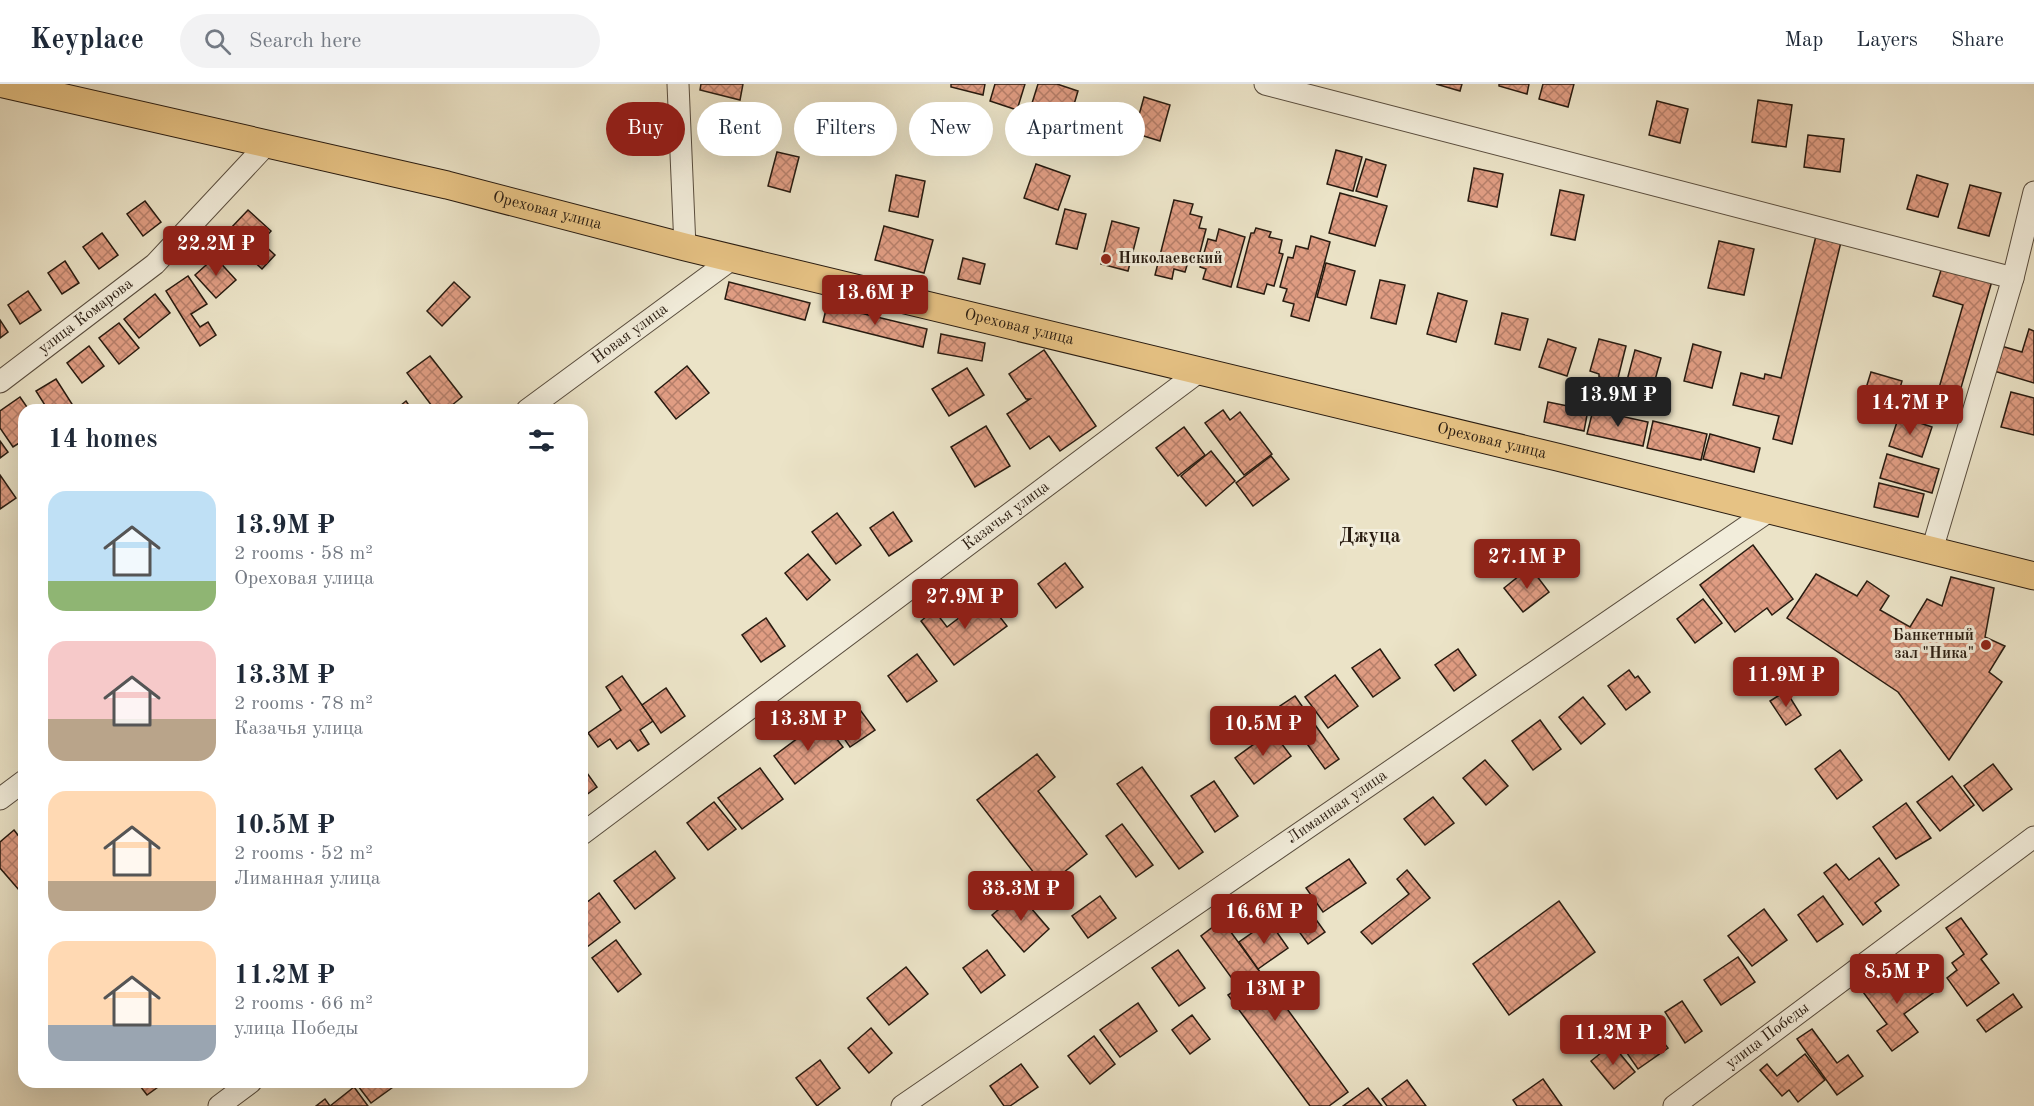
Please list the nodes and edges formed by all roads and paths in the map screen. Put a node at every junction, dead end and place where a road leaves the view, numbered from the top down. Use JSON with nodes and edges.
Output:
{"nodes":[{"id":1,"x":4,"y":84,"type":"edge"},
{"id":2,"x":678,"y":84,"type":"edge"},
{"id":3,"x":1265,"y":84,"type":"edge"},
{"id":4,"x":268,"y":143,"type":"junction"},
{"id":5,"x":2034,"y":192,"type":"edge"},
{"id":6,"x":685,"y":247,"type":"junction"},
{"id":7,"x":732,"y":259,"type":"junction"},
{"id":8,"x":2013,"y":278,"type":"junction"},
{"id":9,"x":1200,"y":371,"type":"junction"},
{"id":10,"x":0,"y":382,"type":"edge"},
{"id":11,"x":535,"y":404,"type":"edge"},
{"id":12,"x":1772,"y":509,"type":"junction"},
{"id":13,"x":1932,"y":550,"type":"junction"},
{"id":14,"x":2034,"y":576,"type":"edge"},
{"id":15,"x":18,"y":786,"type":"edge"},
{"id":16,"x":0,"y":799,"type":"edge"},
{"id":17,"x":588,"y":830,"type":"edge"},
{"id":18,"x":2034,"y":837,"type":"edge"},
{"id":19,"x":243,"y":1088,"type":"edge"},
{"id":20,"x":219,"y":1106,"type":"edge"},
{"id":21,"x":902,"y":1106,"type":"edge"},
{"id":22,"x":1674,"y":1106,"type":"edge"}],
"edges":[{"from":1,"to":4,"type":"main road","name":"Ореховая улица"},
{"from":2,"to":6,"type":"street"},
{"from":3,"to":8,"type":"street"},
{"from":4,"to":6,"type":"main road","name":"Ореховая улица"},
{"from":4,"to":10,"type":"street","name":"улица Комарова"},
{"from":5,"to":8,"type":"street"},
{"from":6,"to":7,"type":"main road","name":"Ореховая улица"},
{"from":7,"to":9,"type":"main road","name":"Ореховая улица"},
{"from":7,"to":11,"type":"street","name":"Новая улица"},
{"from":8,"to":13,"type":"street"},
{"from":9,"to":12,"type":"main road","name":"Ореховая улица"},
{"from":9,"to":17,"type":"street","name":"Казачья улица"},
{"from":12,"to":13,"type":"main road","name":"Ореховая улица"},
{"from":12,"to":21,"type":"street","name":"Лиманная улица"},
{"from":13,"to":14,"type":"main road","name":"Ореховая улица"},
{"from":15,"to":16,"type":"street"},
{"from":18,"to":22,"type":"street","name":"улица Победы"},
{"from":19,"to":20,"type":"street"}]}
